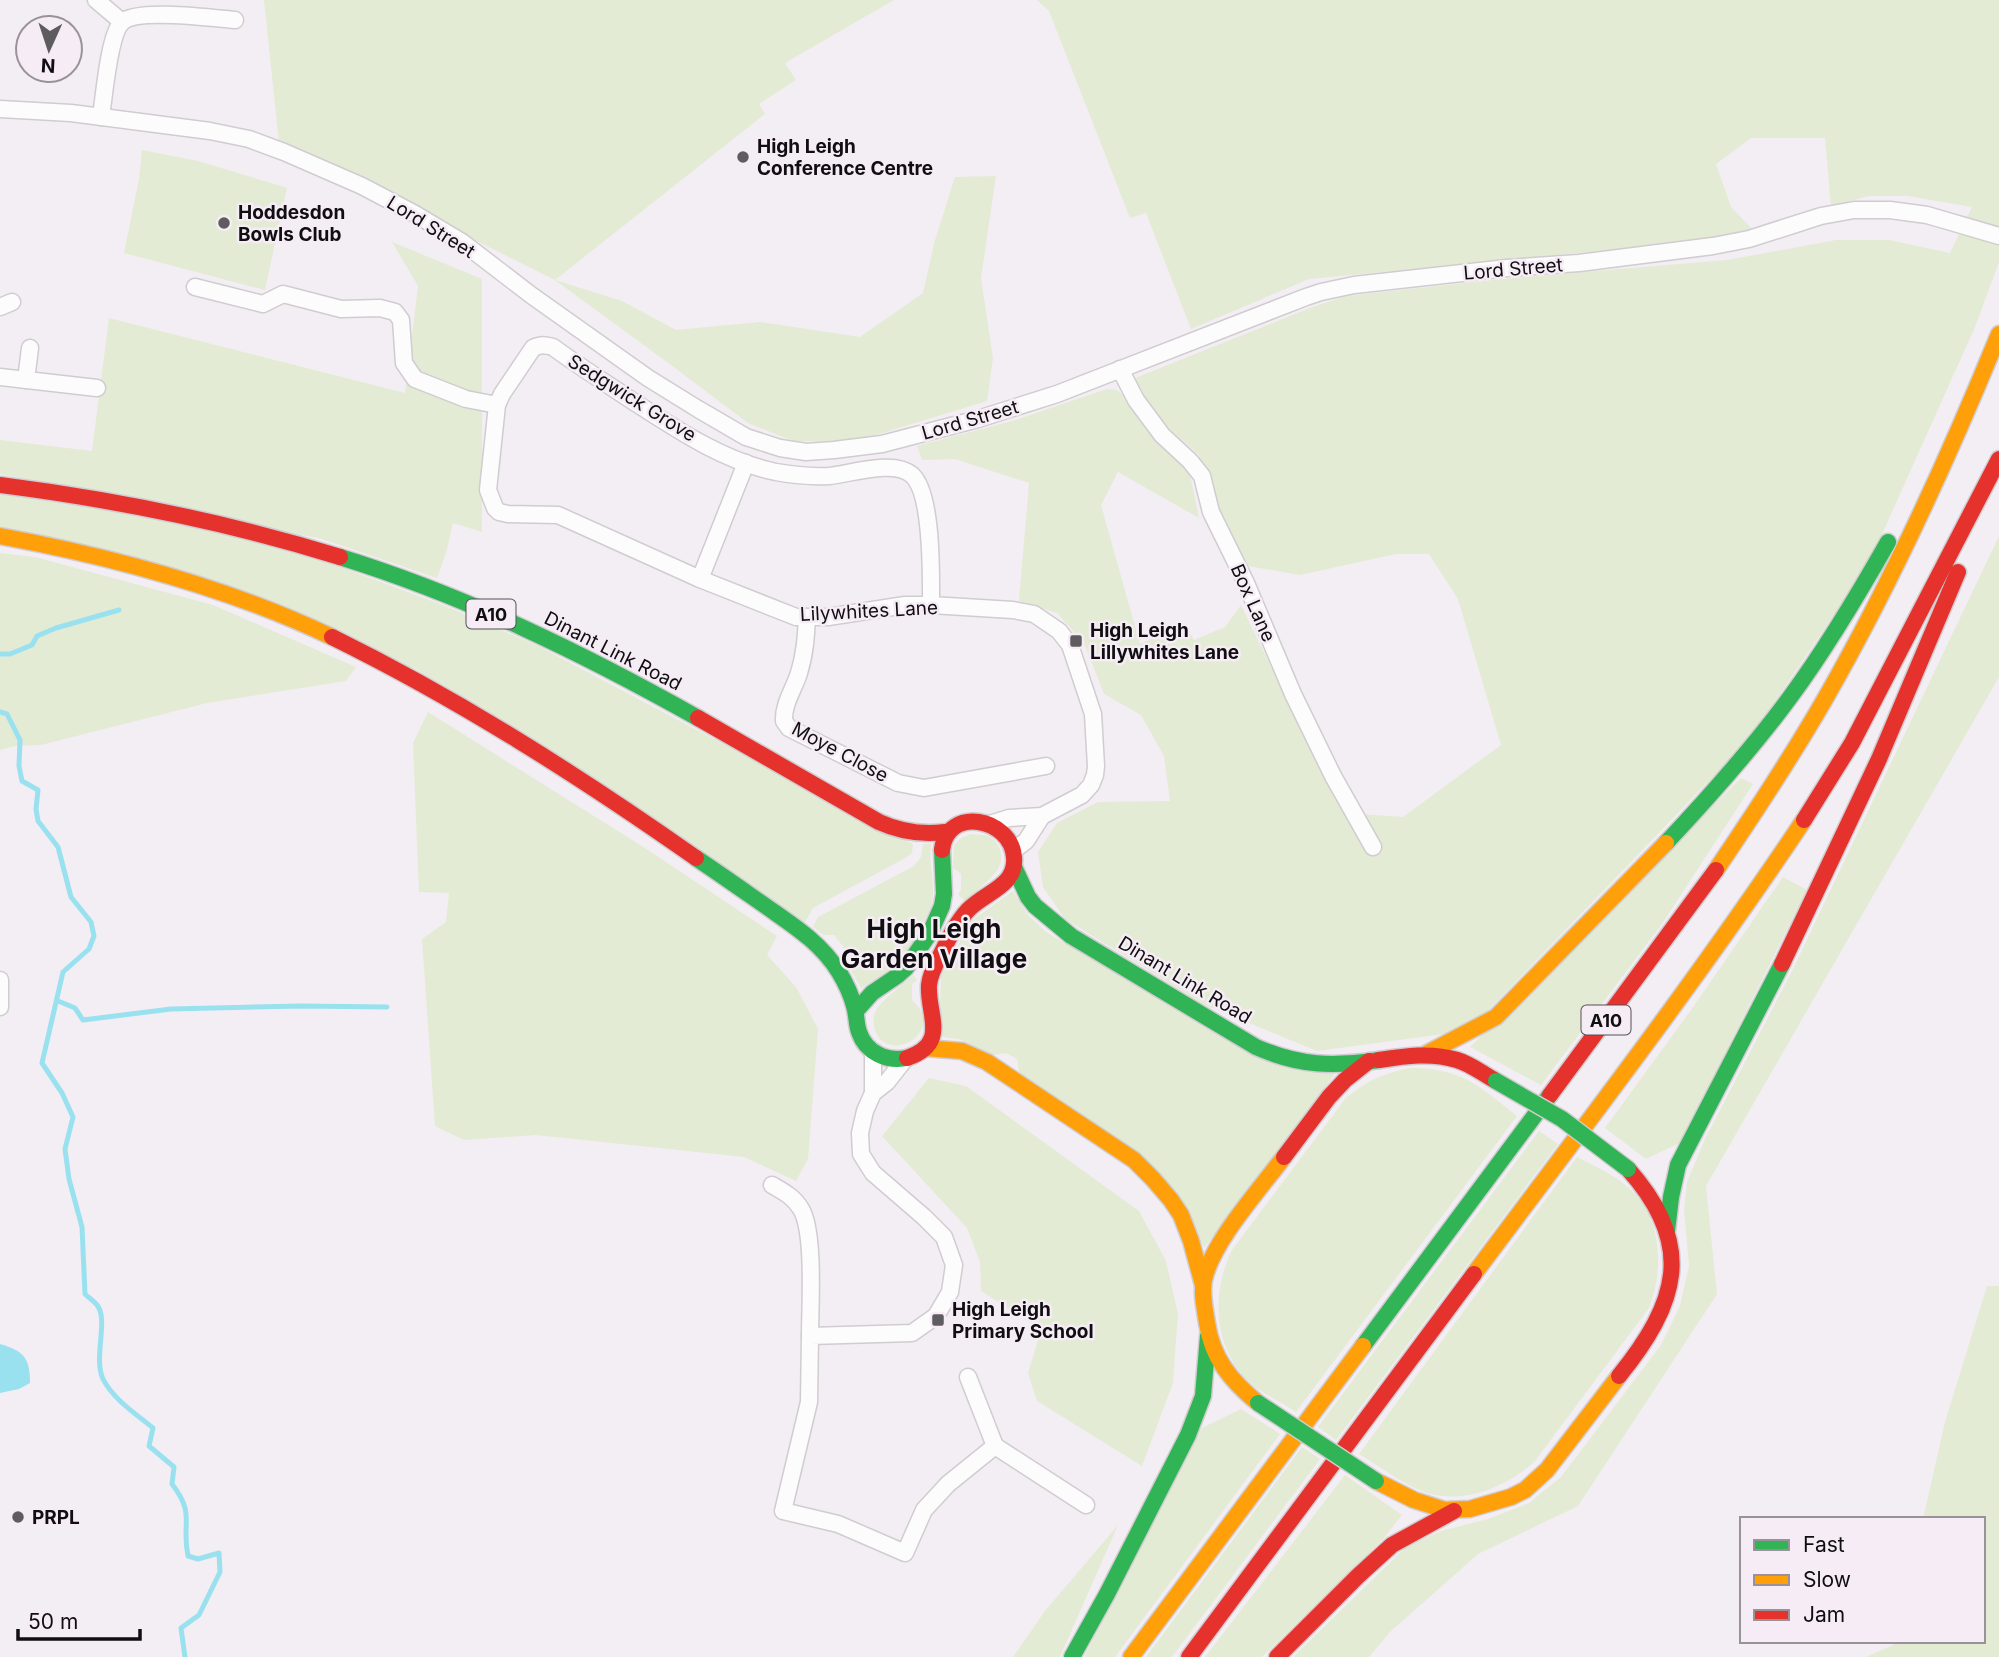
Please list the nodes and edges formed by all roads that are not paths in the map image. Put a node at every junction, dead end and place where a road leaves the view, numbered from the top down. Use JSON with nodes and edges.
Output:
{"nodes":[{"id":1,"x":96,"y":0,"type":"edge"},
{"id":2,"x":235,"y":20,"type":"dead end"},
{"id":3,"x":122,"y":22,"type":"junction"},
{"id":4,"x":0,"y":108,"type":"edge"},
{"id":5,"x":101,"y":117,"type":"junction"},
{"id":6,"x":1999,"y":236,"type":"edge"},
{"id":7,"x":195,"y":287,"type":"dead end"},
{"id":8,"x":1999,"y":321,"type":"edge"},
{"id":9,"x":1999,"y":334,"type":"edge"},
{"id":10,"x":30,"y":348,"type":"dead end"},
{"id":11,"x":1120,"y":369,"type":"junction"},
{"id":12,"x":0,"y":377,"type":"edge"},
{"id":13,"x":26,"y":380,"type":"junction"},
{"id":14,"x":97,"y":388,"type":"dead end"},
{"id":15,"x":497,"y":405,"type":"junction"},
{"id":16,"x":1999,"y":460,"type":"edge"},
{"id":17,"x":746,"y":463,"type":"junction"},
{"id":18,"x":0,"y":485,"type":"edge"},
{"id":19,"x":1915,"y":489,"type":"dead end"},
{"id":20,"x":1898,"y":525,"type":"dead end"},
{"id":21,"x":0,"y":536,"type":"edge"},
{"id":22,"x":700,"y":579,"type":"junction"},
{"id":23,"x":931,"y":605,"type":"junction"},
{"id":24,"x":807,"y":617,"type":"junction"},
{"id":25,"x":1046,"y":766,"type":"dead end"},
{"id":26,"x":1042,"y":816,"type":"junction"},
{"id":27,"x":990,"y":824,"type":"junction"},
{"id":28,"x":945,"y":832,"type":"junction"},
{"id":29,"x":1373,"y":847,"type":"dead end"},
{"id":30,"x":1013,"y":859,"type":"junction"},
{"id":31,"x":0,"y":980,"type":"edge"},
{"id":32,"x":0,"y":1007,"type":"edge"},
{"id":33,"x":856,"y":1011,"type":"junction"},
{"id":34,"x":925,"y":1048,"type":"junction"},
{"id":35,"x":873,"y":1051,"type":"junction"},
{"id":36,"x":1424,"y":1055,"type":"junction"},
{"id":37,"x":905,"y":1059,"type":"junction"},
{"id":38,"x":1370,"y":1061,"type":"junction"},
{"id":39,"x":873,"y":1093,"type":"junction"},
{"id":40,"x":772,"y":1185,"type":"dead end"},
{"id":41,"x":1667,"y":1231,"type":"junction"},
{"id":42,"x":1203,"y":1286,"type":"junction"},
{"id":43,"x":810,"y":1336,"type":"junction"},
{"id":44,"x":1208,"y":1336,"type":"junction"},
{"id":45,"x":968,"y":1377,"type":"dead end"},
{"id":46,"x":995,"y":1446,"type":"junction"},
{"id":47,"x":1086,"y":1505,"type":"dead end"},
{"id":48,"x":1454,"y":1511,"type":"junction"},
{"id":49,"x":1072,"y":1657,"type":"edge"},
{"id":50,"x":1131,"y":1657,"type":"edge"},
{"id":51,"x":1189,"y":1657,"type":"edge"},
{"id":52,"x":1277,"y":1657,"type":"edge"}],
"edges":[{"from":1,"to":3,"type":"street"},
{"from":2,"to":3,"type":"street"},
{"from":3,"to":5,"type":"street"},
{"from":4,"to":5,"type":"street","name":"Lord Street"},
{"from":5,"to":11,"type":"street","name":"Lord Street"},
{"from":6,"to":11,"type":"street","name":"Lord Street"},
{"from":7,"to":15,"type":"street"},
{"from":8,"to":19,"type":"main road"},
{"from":9,"to":50,"type":"main road","number":"A10"},
{"from":10,"to":13,"type":"street"},
{"from":11,"to":29,"type":"street","name":"Box Lane"},
{"from":12,"to":13,"type":"street"},
{"from":13,"to":14,"type":"street"},
{"from":15,"to":17,"type":"street","name":"Sedgwick Grove"},
{"from":15,"to":22,"type":"street","name":"Lilywhites Lane"},
{"from":16,"to":41,"type":"main road"},
{"from":16,"to":51,"type":"main road","number":"A10"},
{"from":17,"to":22,"type":"street"},
{"from":17,"to":23,"type":"street","name":"Sedgwick Grove"},
{"from":18,"to":28,"type":"main road","name":"Dinant Link Road","number":"A10"},
{"from":20,"to":36,"type":"main road"},
{"from":21,"to":33,"type":"main road"},
{"from":22,"to":24,"type":"street","name":"Lilywhites Lane"},
{"from":23,"to":24,"type":"street","name":"Lilywhites Lane"},
{"from":23,"to":26,"type":"street","name":"Lilywhites Lane"},
{"from":24,"to":25,"type":"street","name":"Moye Close"},
{"from":26,"to":27,"type":"street","name":"Lilywhites Lane"},
{"from":26,"to":30,"type":"street","name":"Lilywhites Lane"},
{"from":27,"to":28,"type":"main road","name":"Dinant Link Road"},
{"from":27,"to":30,"type":"main road","name":"Dinant Link Road"},
{"from":28,"to":33,"type":"main road"},
{"from":30,"to":34,"type":"main road"},
{"from":30,"to":38,"type":"main road","name":"Dinant Link Road"},
{"from":31,"to":32,"type":"street"},
{"from":33,"to":35,"type":"main road"},
{"from":34,"to":37,"type":"main road"},
{"from":34,"to":42,"type":"main road"},
{"from":35,"to":37,"type":"main road"},
{"from":35,"to":39,"type":"street"},
{"from":36,"to":38,"type":"main road","name":"Dinant Link Road"},
{"from":36,"to":41,"type":"main road","bridge":true},
{"from":37,"to":39,"type":"street"},
{"from":38,"to":42,"type":"main road"},
{"from":39,"to":43,"type":"street"},
{"from":40,"to":43,"type":"street"},
{"from":41,"to":48,"type":"main road"},
{"from":42,"to":44,"type":"main road"},
{"from":43,"to":46,"type":"street"},
{"from":44,"to":48,"type":"main road","bridge":true},
{"from":44,"to":49,"type":"main road"},
{"from":45,"to":46,"type":"street"},
{"from":46,"to":47,"type":"street"},
{"from":48,"to":52,"type":"main road"}]}
